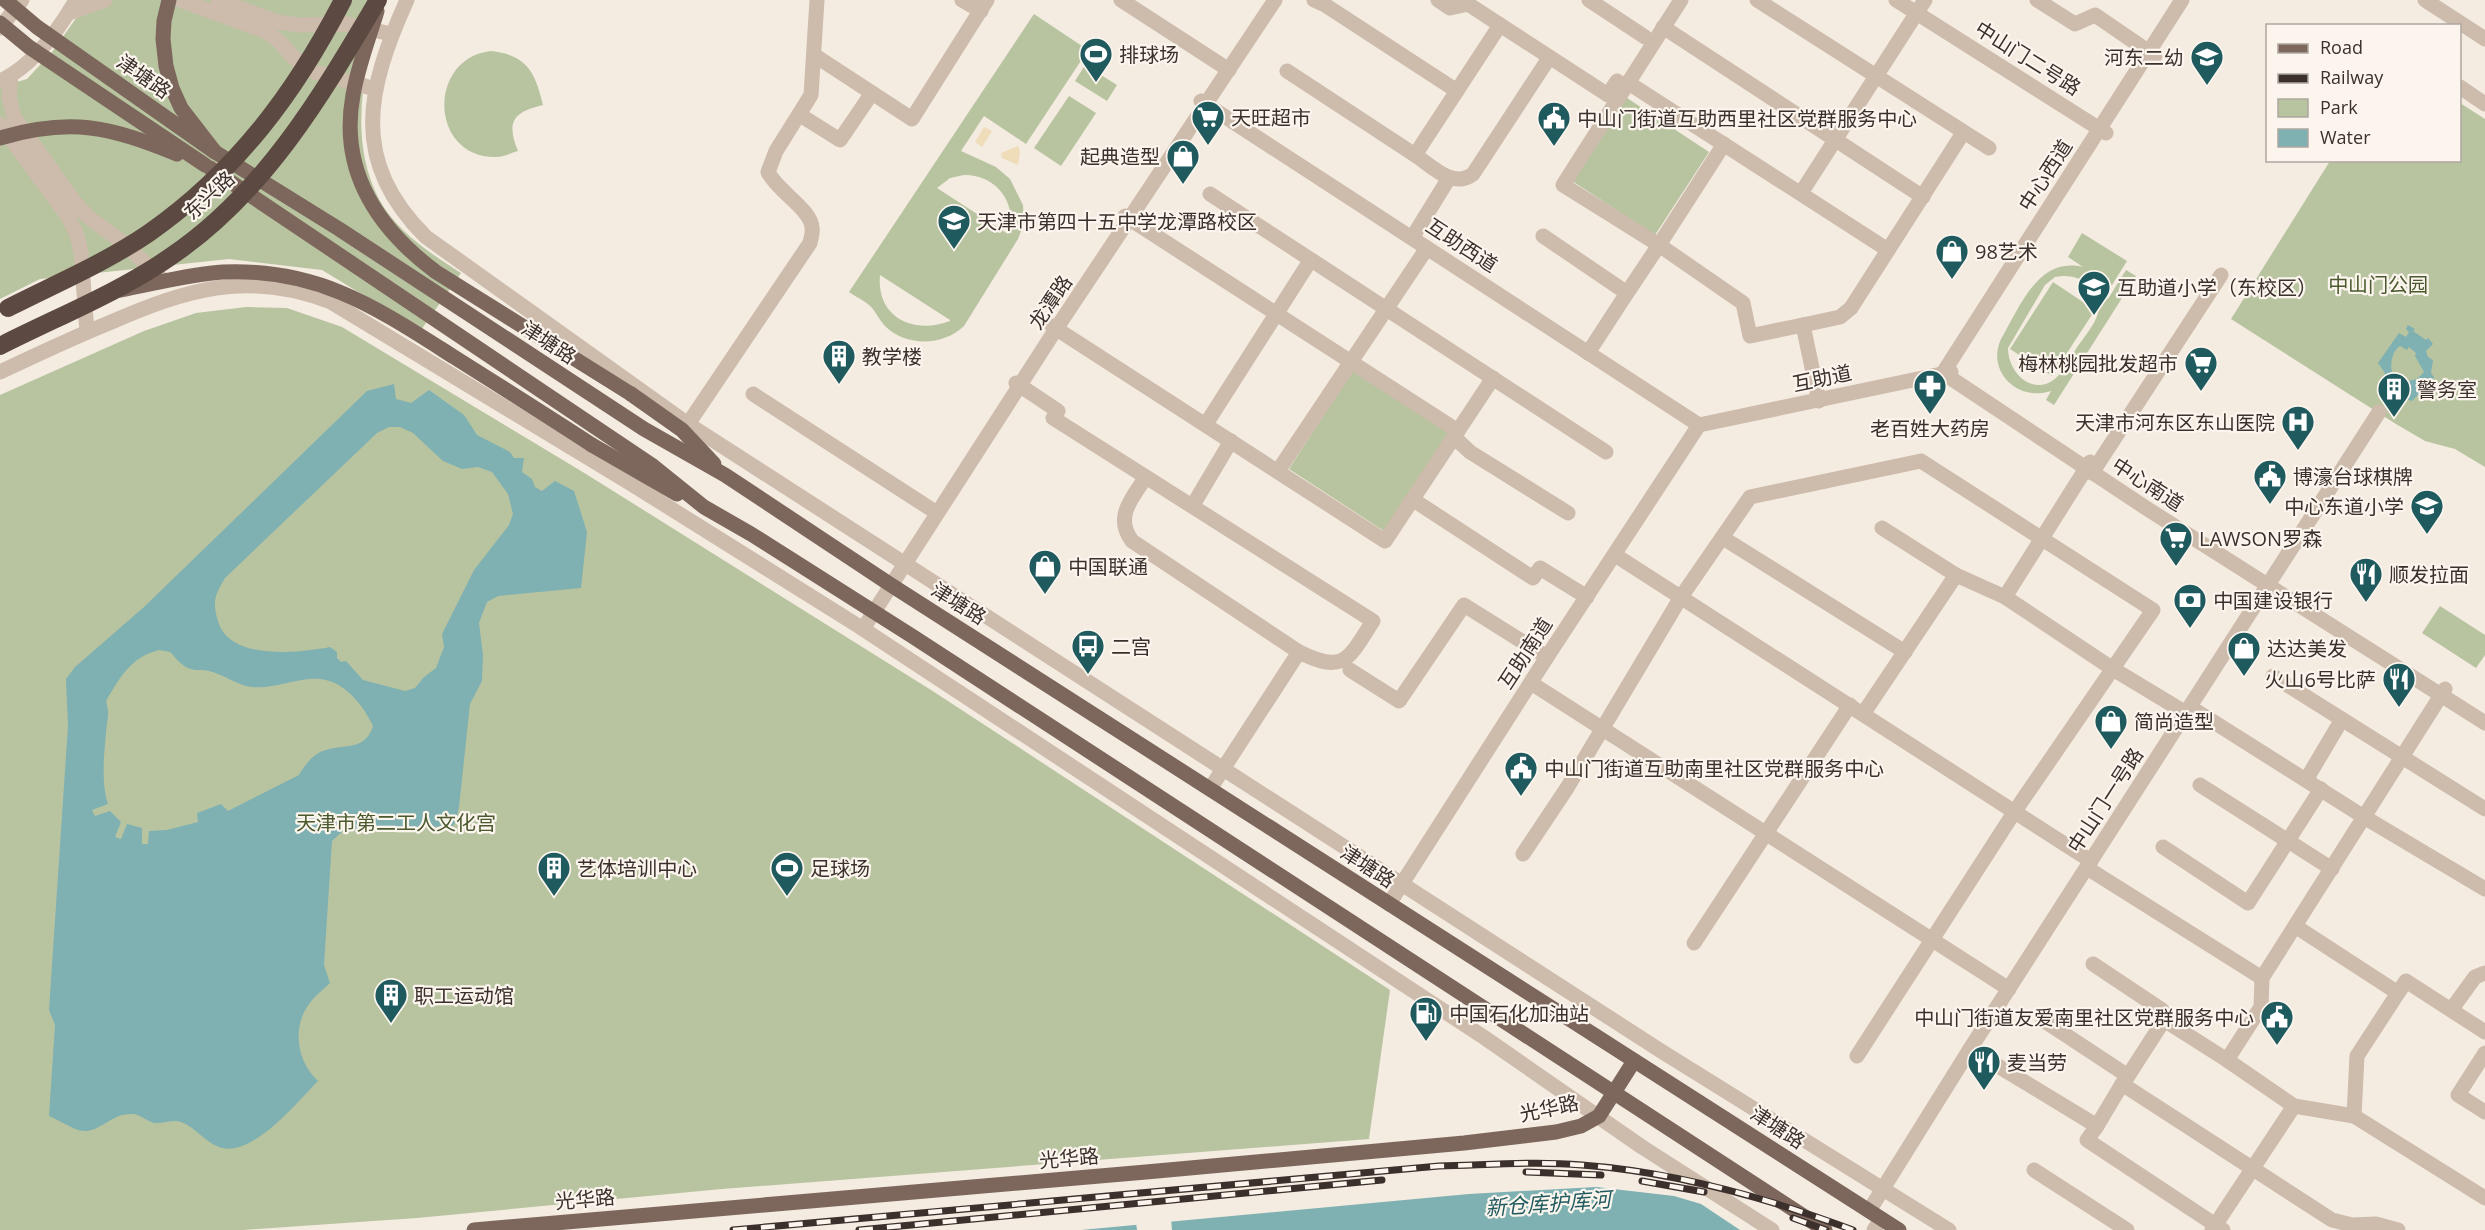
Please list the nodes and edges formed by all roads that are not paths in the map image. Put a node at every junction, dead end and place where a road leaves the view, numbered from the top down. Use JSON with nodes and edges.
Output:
{"nodes":[{"id":1,"x":5,"y":0,"type":"edge"},
{"id":2,"x":22,"y":0,"type":"edge"},
{"id":3,"x":105,"y":0,"type":"edge"},
{"id":4,"x":169,"y":0,"type":"edge"},
{"id":5,"x":180,"y":0,"type":"edge"},
{"id":6,"x":218,"y":0,"type":"edge"},
{"id":7,"x":343,"y":0,"type":"edge"},
{"id":8,"x":379,"y":0,"type":"edge"},
{"id":9,"x":407,"y":0,"type":"edge"},
{"id":10,"x":817,"y":0,"type":"edge"},
{"id":11,"x":962,"y":0,"type":"edge"},
{"id":12,"x":1121,"y":0,"type":"edge"},
{"id":13,"x":1268,"y":0,"type":"edge"},
{"id":14,"x":1275,"y":0,"type":"edge"},
{"id":15,"x":1314,"y":0,"type":"edge"},
{"id":16,"x":1438,"y":0,"type":"edge"},
{"id":17,"x":1589,"y":0,"type":"edge"},
{"id":18,"x":1669,"y":0,"type":"edge"},
{"id":19,"x":1681,"y":0,"type":"edge"},
{"id":20,"x":1757,"y":0,"type":"edge"},
{"id":21,"x":1896,"y":0,"type":"edge"},
{"id":22,"x":2037,"y":0,"type":"edge"},
{"id":23,"x":2425,"y":0,"type":"edge"},
{"id":24,"x":2436,"y":0,"type":"edge"},
{"id":25,"x":2186,"y":1,"type":"edge"},
{"id":26,"x":984,"y":5,"type":"edge"},
{"id":27,"x":1918,"y":5,"type":"edge"},
{"id":28,"x":72,"y":6,"type":"edge"},
{"id":29,"x":1486,"y":6,"type":"edge"},
{"id":30,"x":1500,"y":25,"type":"junction"},
{"id":31,"x":0,"y":26,"type":"edge"},
{"id":32,"x":1663,"y":27,"type":"junction"},
{"id":33,"x":2485,"y":32,"type":"edge"},
{"id":34,"x":391,"y":34,"type":"junction"},
{"id":35,"x":1645,"y":37,"type":"junction"},
{"id":36,"x":2485,"y":39,"type":"edge"},
{"id":37,"x":2152,"y":54,"type":"junction"},
{"id":38,"x":814,"y":56,"type":"junction"},
{"id":39,"x":1549,"y":58,"type":"junction"},
{"id":40,"x":1226,"y":68,"type":"junction"},
{"id":41,"x":1287,"y":70,"type":"dead end"},
{"id":42,"x":1876,"y":77,"type":"junction"},
{"id":43,"x":6,"y":78,"type":"edge"},
{"id":44,"x":1627,"y":82,"type":"junction"},
{"id":45,"x":375,"y":88,"type":"junction"},
{"id":46,"x":2461,"y":88,"type":"edge"},
{"id":47,"x":1456,"y":91,"type":"junction"},
{"id":48,"x":872,"y":93,"type":"junction"},
{"id":49,"x":1204,"y":102,"type":"junction"},
{"id":50,"x":2485,"y":104,"type":"edge"},
{"id":51,"x":800,"y":115,"type":"junction"},
{"id":52,"x":0,"y":124,"type":"edge"},
{"id":53,"x":2105,"y":128,"type":"junction"},
{"id":54,"x":1964,"y":133,"type":"junction"},
{"id":55,"x":0,"y":138,"type":"edge"},
{"id":56,"x":1836,"y":138,"type":"junction"},
{"id":57,"x":1724,"y":144,"type":"junction"},
{"id":58,"x":1989,"y":148,"type":"dead end"},
{"id":59,"x":215,"y":152,"type":"junction"},
{"id":60,"x":1415,"y":155,"type":"junction"},
{"id":61,"x":205,"y":165,"type":"junction"},
{"id":62,"x":1449,"y":178,"type":"junction"},
{"id":63,"x":1801,"y":193,"type":"junction"},
{"id":64,"x":1210,"y":194,"type":"dead end"},
{"id":65,"x":1923,"y":197,"type":"junction"},
{"id":66,"x":1128,"y":217,"type":"junction"},
{"id":67,"x":1543,"y":236,"type":"dead end"},
{"id":68,"x":1412,"y":238,"type":"junction"},
{"id":69,"x":1659,"y":245,"type":"junction"},
{"id":70,"x":1427,"y":248,"type":"junction"},
{"id":71,"x":1888,"y":250,"type":"junction"},
{"id":72,"x":1310,"y":261,"type":"junction"},
{"id":73,"x":2222,"y":274,"type":"dead end"},
{"id":74,"x":106,"y":293,"type":"junction"},
{"id":75,"x":1627,"y":293,"type":"junction"},
{"id":76,"x":178,"y":295,"type":"junction"},
{"id":77,"x":4,"y":309,"type":"edge"},
{"id":78,"x":1386,"y":309,"type":"junction"},
{"id":79,"x":1275,"y":314,"type":"junction"},
{"id":80,"x":1803,"y":325,"type":"junction"},
{"id":81,"x":1054,"y":328,"type":"junction"},
{"id":82,"x":87,"y":332,"type":"junction"},
{"id":83,"x":0,"y":346,"type":"edge"},
{"id":84,"x":1588,"y":353,"type":"junction"},
{"id":85,"x":1352,"y":361,"type":"junction"},
{"id":86,"x":0,"y":372,"type":"edge"},
{"id":87,"x":1948,"y":372,"type":"junction"},
{"id":88,"x":1493,"y":378,"type":"junction"},
{"id":89,"x":1018,"y":384,"type":"junction"},
{"id":90,"x":753,"y":394,"type":"dead end"},
{"id":91,"x":1819,"y":400,"type":"junction"},
{"id":92,"x":2379,"y":412,"type":"dead end"},
{"id":93,"x":1206,"y":424,"type":"junction"},
{"id":94,"x":1699,"y":426,"type":"junction"},
{"id":95,"x":685,"y":427,"type":"junction"},
{"id":96,"x":1456,"y":434,"type":"junction"},
{"id":97,"x":1231,"y":441,"type":"junction"},
{"id":98,"x":1606,"y":452,"type":"dead end"},
{"id":99,"x":2091,"y":467,"type":"junction"},
{"id":100,"x":1278,"y":471,"type":"junction"},
{"id":101,"x":725,"y":475,"type":"junction"},
{"id":102,"x":1146,"y":477,"type":"junction"},
{"id":103,"x":1413,"y":499,"type":"junction"},
{"id":104,"x":1193,"y":506,"type":"junction"},
{"id":105,"x":704,"y":507,"type":"junction"},
{"id":106,"x":935,"y":511,"type":"junction"},
{"id":107,"x":1568,"y":513,"type":"dead end"},
{"id":108,"x":1882,"y":528,"type":"dead end"},
{"id":109,"x":1722,"y":538,"type":"junction"},
{"id":110,"x":2043,"y":539,"type":"junction"},
{"id":111,"x":1615,"y":555,"type":"junction"},
{"id":112,"x":902,"y":561,"type":"junction"},
{"id":113,"x":1956,"y":575,"type":"junction"},
{"id":114,"x":2270,"y":582,"type":"junction"},
{"id":115,"x":888,"y":583,"type":"junction"},
{"id":116,"x":1587,"y":597,"type":"junction"},
{"id":117,"x":1681,"y":597,"type":"junction"},
{"id":118,"x":2005,"y":597,"type":"junction"},
{"id":119,"x":872,"y":609,"type":"junction"},
{"id":120,"x":860,"y":627,"type":"junction"},
{"id":121,"x":1299,"y":652,"type":"junction"},
{"id":122,"x":1905,"y":652,"type":"junction"},
{"id":123,"x":1547,"y":657,"type":"junction"},
{"id":124,"x":2113,"y":669,"type":"junction"},
{"id":125,"x":1350,"y":670,"type":"dead end"},
{"id":126,"x":2273,"y":676,"type":"dead end"},
{"id":127,"x":1531,"y":683,"type":"junction"},
{"id":128,"x":2443,"y":692,"type":"junction"},
{"id":129,"x":1850,"y":705,"type":"junction"},
{"id":130,"x":2188,"y":710,"type":"junction"},
{"id":131,"x":1863,"y":714,"type":"junction"},
{"id":132,"x":2485,"y":715,"type":"edge"},
{"id":133,"x":2342,"y":721,"type":"junction"},
{"id":134,"x":2485,"y":723,"type":"edge"},
{"id":135,"x":1602,"y":729,"type":"junction"},
{"id":136,"x":2403,"y":757,"type":"junction"},
{"id":137,"x":1224,"y":769,"type":"junction"},
{"id":138,"x":2306,"y":780,"type":"junction"},
{"id":139,"x":2200,"y":785,"type":"dead end"},
{"id":140,"x":1210,"y":789,"type":"junction"},
{"id":141,"x":2320,"y":789,"type":"junction"},
{"id":142,"x":2485,"y":809,"type":"edge"},
{"id":143,"x":2015,"y":811,"type":"junction"},
{"id":144,"x":2364,"y":817,"type":"junction"},
{"id":145,"x":1764,"y":832,"type":"junction"},
{"id":146,"x":2287,"y":840,"type":"junction"},
{"id":147,"x":2163,"y":848,"type":"dead end"},
{"id":148,"x":1523,"y":854,"type":"dead end"},
{"id":149,"x":2089,"y":864,"type":"junction"},
{"id":150,"x":2332,"y":868,"type":"junction"},
{"id":151,"x":1402,"y":885,"type":"junction"},
{"id":152,"x":2485,"y":889,"type":"edge"},
{"id":153,"x":1389,"y":904,"type":"junction"},
{"id":154,"x":2295,"y":926,"type":"junction"},
{"id":155,"x":1933,"y":940,"type":"junction"},
{"id":156,"x":1694,"y":943,"type":"dead end"},
{"id":157,"x":2093,"y":964,"type":"dead end"},
{"id":158,"x":2485,"y":973,"type":"edge"},
{"id":159,"x":2262,"y":978,"type":"junction"},
{"id":160,"x":2009,"y":988,"type":"junction"},
{"id":161,"x":2398,"y":993,"type":"junction"},
{"id":162,"x":2451,"y":1010,"type":"junction"},
{"id":163,"x":2043,"y":1020,"type":"dead end"},
{"id":164,"x":2164,"y":1020,"type":"junction"},
{"id":165,"x":2485,"y":1032,"type":"edge"},
{"id":166,"x":1970,"y":1049,"type":"junction"},
{"id":167,"x":2485,"y":1053,"type":"edge"},
{"id":168,"x":1857,"y":1056,"type":"dead end"},
{"id":169,"x":2227,"y":1060,"type":"junction"},
{"id":170,"x":1634,"y":1061,"type":"junction"},
{"id":171,"x":2125,"y":1080,"type":"junction"},
{"id":172,"x":1615,"y":1092,"type":"junction"},
{"id":173,"x":2294,"y":1106,"type":"junction"},
{"id":174,"x":2485,"y":1112,"type":"edge"},
{"id":175,"x":1599,"y":1116,"type":"junction"},
{"id":176,"x":2354,"y":1116,"type":"junction"},
{"id":177,"x":2097,"y":1126,"type":"junction"},
{"id":178,"x":2253,"y":1168,"type":"junction"},
{"id":179,"x":2034,"y":1170,"type":"dead end"},
{"id":180,"x":1882,"y":1187,"type":"junction"},
{"id":181,"x":2485,"y":1198,"type":"edge"},
{"id":182,"x":1875,"y":1220,"type":"edge"},
{"id":183,"x":2216,"y":1228,"type":"edge"},
{"id":184,"x":474,"y":1230,"type":"edge"},
{"id":185,"x":1772,"y":1230,"type":"edge"},
{"id":186,"x":1826,"y":1230,"type":"edge"},
{"id":187,"x":1899,"y":1230,"type":"edge"},
{"id":188,"x":1949,"y":1230,"type":"edge"},
{"id":189,"x":2127,"y":1230,"type":"edge"},
{"id":190,"x":2398,"y":1230,"type":"edge"}],
"edges":[{"from":1,"to":59,"type":"main road","name":"津塘路","bridge":true},
{"from":2,"to":31,"type":"street"},
{"from":3,"to":28,"type":"street"},
{"from":4,"to":59,"type":"main road","bridge":true},
{"from":5,"to":45,"type":"street"},
{"from":6,"to":34,"type":"street"},
{"from":7,"to":77,"type":"highway","name":"东兴路","bridge":true},
{"from":8,"to":74,"type":"highway","name":"东兴路","bridge":true},
{"from":8,"to":95,"type":"main road","bridge":true},
{"from":9,"to":34,"type":"street"},
{"from":10,"to":38,"type":"street"},
{"from":11,"to":26,"type":"street"},
{"from":12,"to":40,"type":"street"},
{"from":13,"to":40,"type":"street","name":"龙潭路"},
{"from":14,"to":40,"type":"street","name":"龙潭路"},
{"from":15,"to":47,"type":"street"},
{"from":16,"to":29,"type":"street"},
{"from":17,"to":35,"type":"street"},
{"from":18,"to":35,"type":"street"},
{"from":19,"to":32,"type":"street"},
{"from":20,"to":42,"type":"street"},
{"from":21,"to":27,"type":"street","name":"中山门二号路"},
{"from":22,"to":37,"type":"street"},
{"from":23,"to":36,"type":"street"},
{"from":24,"to":33,"type":"street"},
{"from":25,"to":37,"type":"street","name":"中心西道"},
{"from":26,"to":48,"type":"street"},
{"from":27,"to":42,"type":"street"},
{"from":27,"to":53,"type":"street","name":"中山门二号路"},
{"from":28,"to":43,"type":"street"},
{"from":29,"to":30,"type":"street"},
{"from":30,"to":39,"type":"street"},
{"from":30,"to":47,"type":"street"},
{"from":31,"to":61,"type":"main road","name":"津塘路","bridge":true},
{"from":32,"to":44,"type":"street"},
{"from":32,"to":56,"type":"street"},
{"from":34,"to":45,"type":"street"},
{"from":35,"to":39,"type":"street"},
{"from":37,"to":53,"type":"street","name":"中心西道"},
{"from":38,"to":48,"type":"street"},
{"from":38,"to":51,"type":"street"},
{"from":39,"to":62,"type":"street"},
{"from":40,"to":49,"type":"street","name":"龙潭路"},
{"from":41,"to":60,"type":"street"},
{"from":42,"to":54,"type":"street"},
{"from":42,"to":56,"type":"street"},
{"from":43,"to":76,"type":"street"},
{"from":44,"to":57,"type":"street"},
{"from":44,"to":69,"type":"street"},
{"from":45,"to":95,"type":"street"},
{"from":46,"to":50,"type":"street"},
{"from":47,"to":60,"type":"street"},
{"from":48,"to":51,"type":"street"},
{"from":49,"to":66,"type":"street","name":"龙潭路"},
{"from":49,"to":68,"type":"street","name":"互助西道"},
{"from":51,"to":95,"type":"street"},
{"from":52,"to":82,"type":"street"},
{"from":53,"to":87,"type":"street","name":"中心西道"},
{"from":54,"to":58,"type":"street"},
{"from":54,"to":65,"type":"street"},
{"from":55,"to":61,"type":"main road","bridge":true},
{"from":56,"to":63,"type":"street"},
{"from":56,"to":65,"type":"street"},
{"from":57,"to":63,"type":"street"},
{"from":57,"to":69,"type":"street"},
{"from":59,"to":101,"type":"main road","name":"津塘路"},
{"from":60,"to":62,"type":"street"},
{"from":61,"to":105,"type":"main road","name":"津塘路"},
{"from":62,"to":68,"type":"street"},
{"from":63,"to":71,"type":"street"},
{"from":64,"to":72,"type":"street"},
{"from":65,"to":71,"type":"street"},
{"from":66,"to":79,"type":"street"},
{"from":66,"to":81,"type":"street","name":"龙潭路"},
{"from":67,"to":75,"type":"street"},
{"from":68,"to":70,"type":"street","name":"互助西道"},
{"from":69,"to":75,"type":"street"},
{"from":69,"to":80,"type":"street"},
{"from":70,"to":78,"type":"street"},
{"from":70,"to":84,"type":"street","name":"互助西道"},
{"from":71,"to":80,"type":"street"},
{"from":72,"to":78,"type":"street"},
{"from":72,"to":79,"type":"street"},
{"from":73,"to":99,"type":"street"},
{"from":74,"to":83,"type":"highway","name":"东兴路","bridge":true},
{"from":74,"to":105,"type":"main road","bridge":true},
{"from":75,"to":84,"type":"street"},
{"from":76,"to":82,"type":"street"},
{"from":76,"to":120,"type":"street"},
{"from":78,"to":85,"type":"street"},
{"from":78,"to":88,"type":"street"},
{"from":79,"to":85,"type":"street"},
{"from":79,"to":93,"type":"street"},
{"from":80,"to":91,"type":"street"},
{"from":81,"to":89,"type":"street","name":"龙潭路"},
{"from":81,"to":93,"type":"street"},
{"from":82,"to":86,"type":"street"},
{"from":84,"to":94,"type":"street","name":"互助西道"},
{"from":85,"to":96,"type":"street"},
{"from":85,"to":100,"type":"street"},
{"from":87,"to":91,"type":"street","name":"互助道"},
{"from":87,"to":99,"type":"street","name":"中心南道"},
{"from":88,"to":96,"type":"street"},
{"from":88,"to":98,"type":"street"},
{"from":89,"to":102,"type":"street"},
{"from":89,"to":106,"type":"street","name":"龙潭路"},
{"from":90,"to":106,"type":"street"},
{"from":91,"to":94,"type":"street","name":"互助道"},
{"from":92,"to":114,"type":"street","name":"中山门一号路"},
{"from":93,"to":97,"type":"street"},
{"from":94,"to":111,"type":"street","name":"互助南道"},
{"from":95,"to":101,"type":"main road"},
{"from":95,"to":112,"type":"street"},
{"from":96,"to":103,"type":"street"},
{"from":96,"to":107,"type":"street"},
{"from":97,"to":100,"type":"street"},
{"from":97,"to":104,"type":"street"},
{"from":99,"to":110,"type":"street"},
{"from":99,"to":114,"type":"street","name":"中心南道"},
{"from":100,"to":103,"type":"street"},
{"from":101,"to":115,"type":"main road","name":"津塘路"},
{"from":102,"to":104,"type":"street"},
{"from":102,"to":121,"type":"street"},
{"from":103,"to":116,"type":"street"},
{"from":104,"to":121,"type":"street"},
{"from":105,"to":119,"type":"main road","name":"津塘路"},
{"from":106,"to":112,"type":"street","name":"龙潭路"},
{"from":108,"to":113,"type":"street"},
{"from":109,"to":110,"type":"street"},
{"from":109,"to":117,"type":"street"},
{"from":109,"to":122,"type":"street"},
{"from":110,"to":118,"type":"street"},
{"from":110,"to":124,"type":"street"},
{"from":111,"to":116,"type":"street","name":"互助南道"},
{"from":111,"to":117,"type":"street"},
{"from":112,"to":115,"type":"street","name":"龙潭路"},
{"from":112,"to":137,"type":"street"},
{"from":113,"to":118,"type":"street"},
{"from":113,"to":122,"type":"street"},
{"from":114,"to":128,"type":"street","name":"中心南道"},
{"from":114,"to":130,"type":"street","name":"中山门一号路"},
{"from":115,"to":119,"type":"street","name":"龙潭路"},
{"from":115,"to":140,"type":"main road","name":"津塘路"},
{"from":116,"to":123,"type":"street","name":"互助南道"},
{"from":117,"to":129,"type":"street"},
{"from":117,"to":135,"type":"street"},
{"from":118,"to":124,"type":"street"},
{"from":119,"to":120,"type":"street","name":"龙潭路"},
{"from":119,"to":172,"type":"main road","name":"津塘路"},
{"from":120,"to":175,"type":"street"},
{"from":121,"to":137,"type":"street"},
{"from":122,"to":131,"type":"street"},
{"from":123,"to":125,"type":"street"},
{"from":123,"to":127,"type":"street","name":"互助南道"},
{"from":124,"to":130,"type":"street"},
{"from":124,"to":143,"type":"street"},
{"from":126,"to":133,"type":"street"},
{"from":127,"to":135,"type":"street"},
{"from":127,"to":151,"type":"street","name":"互助南道"},
{"from":128,"to":132,"type":"street","name":"中心南道"},
{"from":128,"to":134,"type":"street","name":"中心南道"},
{"from":128,"to":136,"type":"street"},
{"from":129,"to":131,"type":"street"},
{"from":129,"to":145,"type":"street"},
{"from":130,"to":138,"type":"street"},
{"from":130,"to":149,"type":"street","name":"中山门一号路"},
{"from":131,"to":143,"type":"street"},
{"from":133,"to":136,"type":"street"},
{"from":133,"to":138,"type":"street"},
{"from":135,"to":145,"type":"street"},
{"from":135,"to":148,"type":"street"},
{"from":136,"to":142,"type":"street"},
{"from":136,"to":144,"type":"street"},
{"from":137,"to":140,"type":"street"},
{"from":137,"to":151,"type":"street"},
{"from":138,"to":141,"type":"street"},
{"from":139,"to":146,"type":"street"},
{"from":140,"to":153,"type":"main road","name":"津塘路"},
{"from":141,"to":144,"type":"street"},
{"from":141,"to":146,"type":"street"},
{"from":143,"to":149,"type":"street"},
{"from":143,"to":155,"type":"street"},
{"from":144,"to":150,"type":"street"},
{"from":144,"to":152,"type":"street"},
{"from":145,"to":155,"type":"street"},
{"from":145,"to":156,"type":"street"},
{"from":146,"to":147,"type":"street"},
{"from":146,"to":150,"type":"street"},
{"from":149,"to":159,"type":"street"},
{"from":149,"to":160,"type":"street","name":"中山门一号路"},
{"from":150,"to":154,"type":"street"},
{"from":151,"to":153,"type":"street","name":"互助南道"},
{"from":151,"to":180,"type":"street"},
{"from":153,"to":170,"type":"main road","name":"津塘路"},
{"from":154,"to":159,"type":"street"},
{"from":154,"to":161,"type":"street"},
{"from":155,"to":160,"type":"street"},
{"from":155,"to":168,"type":"street"},
{"from":157,"to":164,"type":"street"},
{"from":158,"to":162,"type":"street"},
{"from":159,"to":169,"type":"street"},
{"from":160,"to":166,"type":"street","name":"中山门一号路"},
{"from":161,"to":162,"type":"street"},
{"from":161,"to":176,"type":"street"},
{"from":162,"to":165,"type":"street"},
{"from":163,"to":171,"type":"street"},
{"from":164,"to":169,"type":"street"},
{"from":164,"to":171,"type":"street"},
{"from":166,"to":177,"type":"street"},
{"from":166,"to":180,"type":"street","name":"中山门一号路"},
{"from":167,"to":174,"type":"street"},
{"from":169,"to":173,"type":"street"},
{"from":170,"to":172,"type":"main road","name":"光华路"},
{"from":170,"to":182,"type":"main road","name":"津塘路"},
{"from":171,"to":177,"type":"street"},
{"from":171,"to":178,"type":"street"},
{"from":172,"to":175,"type":"main road","name":"光华路"},
{"from":172,"to":186,"type":"main road","name":"津塘路"},
{"from":173,"to":176,"type":"street"},
{"from":173,"to":178,"type":"street"},
{"from":175,"to":184,"type":"main road","name":"光华路"},
{"from":175,"to":185,"type":"street"},
{"from":176,"to":181,"type":"street"},
{"from":177,"to":183,"type":"street"},
{"from":178,"to":183,"type":"street"},
{"from":178,"to":190,"type":"street"},
{"from":179,"to":189,"type":"street"},
{"from":180,"to":182,"type":"street","name":"中山门一号路"},
{"from":180,"to":188,"type":"street"},
{"from":182,"to":187,"type":"main road","name":"津塘路"}]}
